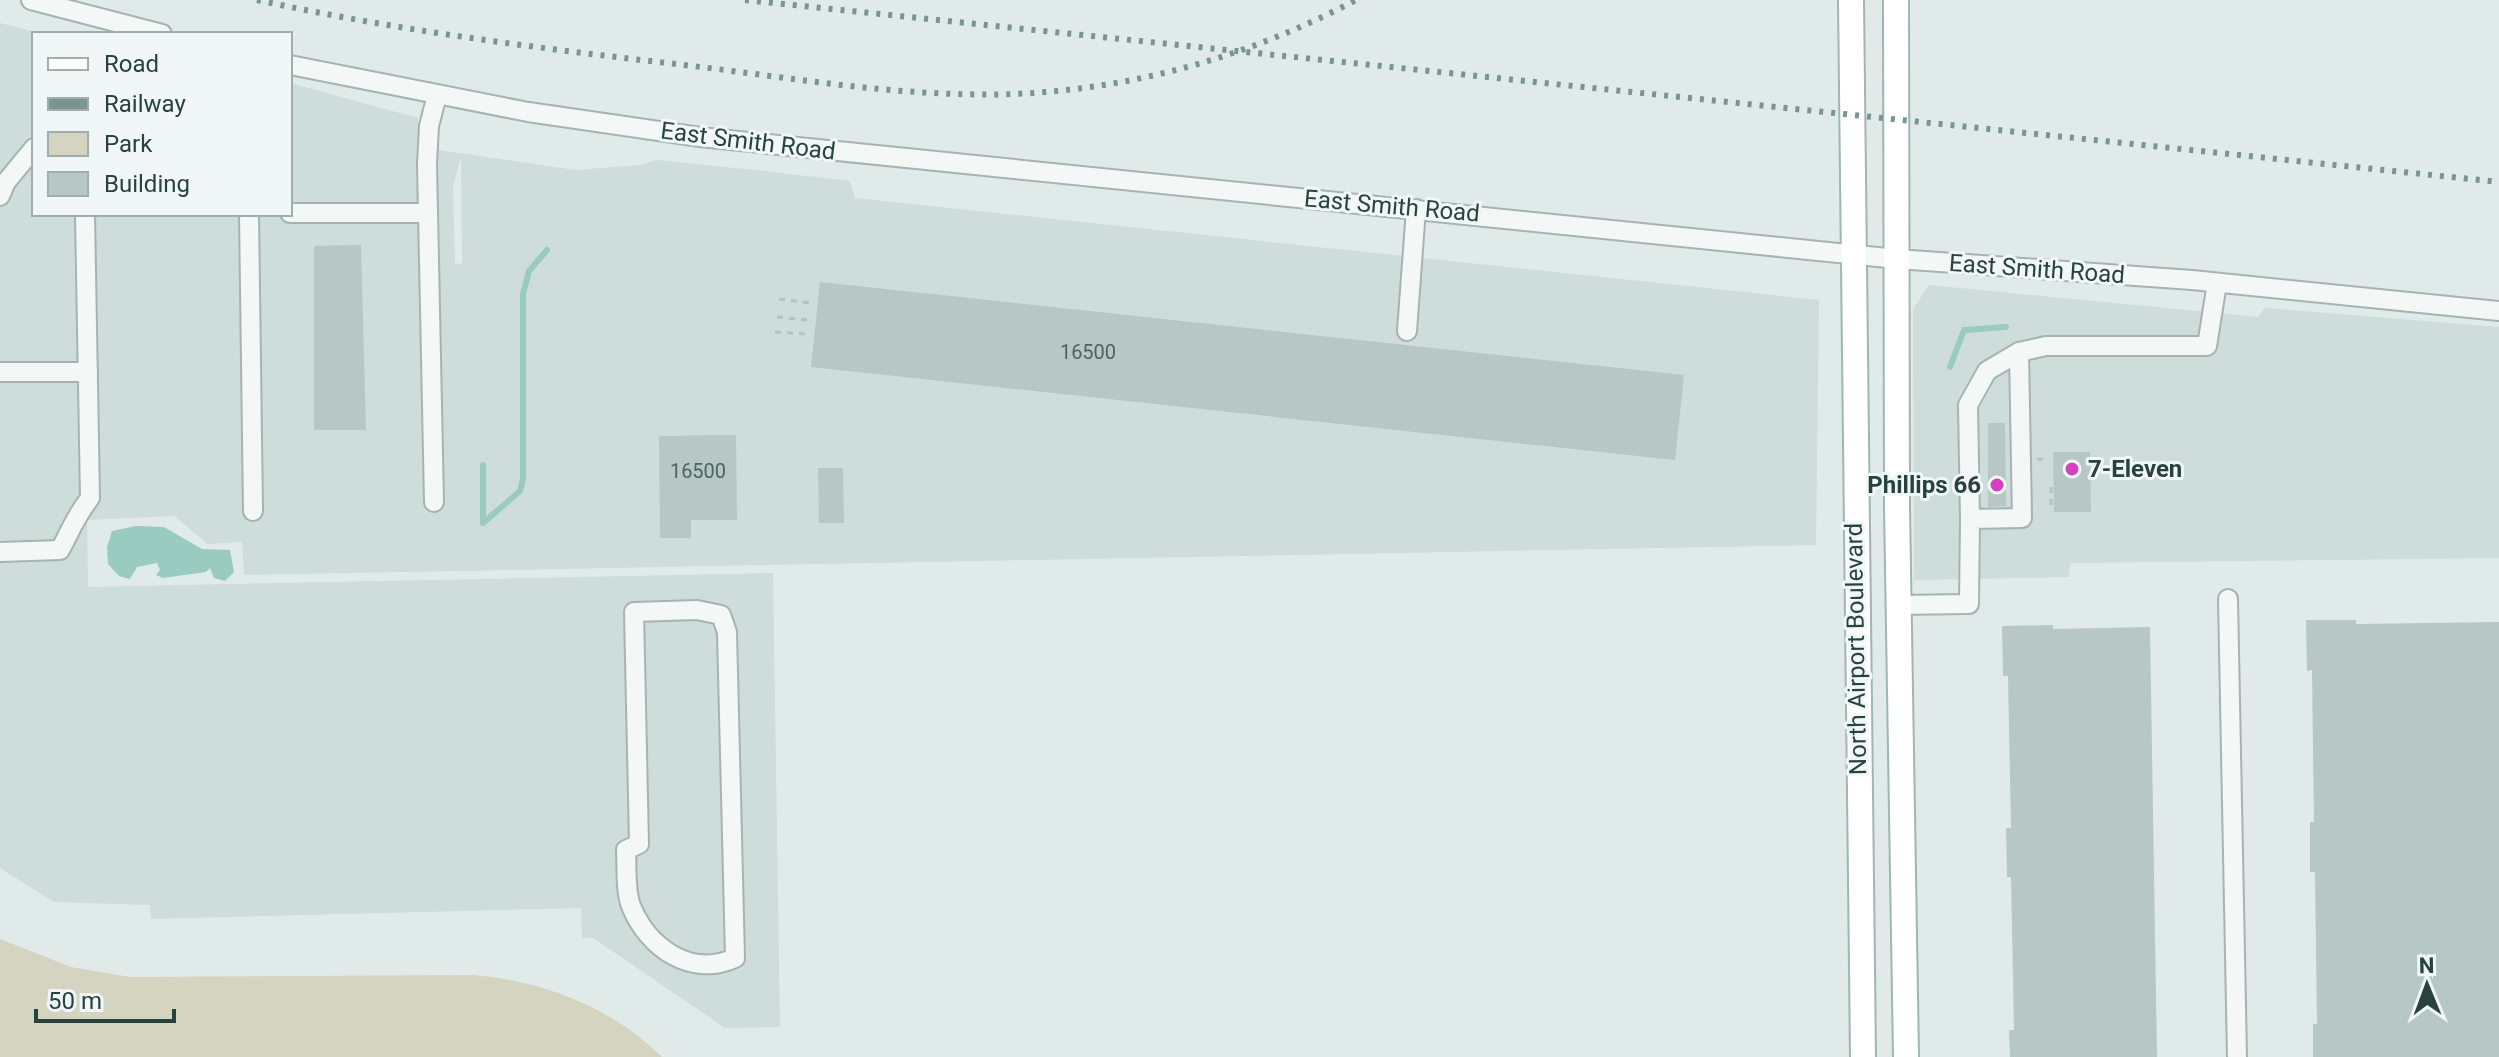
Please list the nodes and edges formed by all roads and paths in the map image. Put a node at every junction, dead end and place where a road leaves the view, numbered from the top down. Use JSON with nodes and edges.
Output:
{"nodes":[{"id":1,"x":31,"y":0,"type":"edge"},
{"id":2,"x":1851,"y":0,"type":"edge"},
{"id":3,"x":1896,"y":0,"type":"edge"},
{"id":4,"x":154,"y":32,"type":"edge"},
{"id":5,"x":292,"y":65,"type":"edge"},
{"id":6,"x":437,"y":95,"type":"junction"},
{"id":7,"x":32,"y":150,"type":"edge"},
{"id":8,"x":0,"y":196,"type":"edge"},
{"id":9,"x":1416,"y":209,"type":"junction"},
{"id":10,"x":292,"y":213,"type":"edge"},
{"id":11,"x":428,"y":213,"type":"junction"},
{"id":12,"x":85,"y":216,"type":"edge"},
{"id":13,"x":249,"y":216,"type":"edge"},
{"id":14,"x":1852,"y":254,"type":"junction"},
{"id":15,"x":1897,"y":259,"type":"junction"},
{"id":16,"x":2217,"y":283,"type":"junction"},
{"id":17,"x":779,"y":299,"type":"dead end"},
{"id":18,"x":810,"y":303,"type":"dead end"},
{"id":19,"x":2499,"y":311,"type":"edge"},
{"id":20,"x":777,"y":317,"type":"dead end"},
{"id":21,"x":808,"y":320,"type":"dead end"},
{"id":22,"x":1407,"y":331,"type":"dead end"},
{"id":23,"x":775,"y":332,"type":"dead end"},
{"id":24,"x":806,"y":334,"type":"dead end"},
{"id":25,"x":2019,"y":352,"type":"junction"},
{"id":26,"x":0,"y":372,"type":"edge"},
{"id":27,"x":88,"y":372,"type":"junction"},
{"id":28,"x":2051,"y":487,"type":"dead end"},
{"id":29,"x":434,"y":502,"type":"dead end"},
{"id":30,"x":253,"y":511,"type":"dead end"},
{"id":31,"x":2051,"y":511,"type":"dead end"},
{"id":32,"x":1970,"y":519,"type":"junction"},
{"id":33,"x":0,"y":552,"type":"edge"},
{"id":34,"x":2228,"y":599,"type":"dead end"},
{"id":35,"x":1899,"y":605,"type":"junction"},
{"id":36,"x":634,"y":612,"type":"joint"},
{"id":37,"x":1863,"y":1057,"type":"edge"},
{"id":38,"x":1906,"y":1057,"type":"edge"},
{"id":39,"x":2237,"y":1057,"type":"edge"}],
"edges":[{"from":1,"to":4,"type":"street"},
{"from":2,"to":14,"type":"main road","name":"North Airport Boulevard"},
{"from":3,"to":15,"type":"main road","name":"North Airport Boulevard"},
{"from":5,"to":6,"type":"street","name":"East Smith Road"},
{"from":6,"to":9,"type":"street","name":"East Smith Road"},
{"from":6,"to":11,"type":"street"},
{"from":7,"to":8,"type":"street"},
{"from":9,"to":14,"type":"street","name":"East Smith Road"},
{"from":9,"to":22,"type":"street"},
{"from":10,"to":11,"type":"street"},
{"from":11,"to":29,"type":"street"},
{"from":12,"to":27,"type":"street"},
{"from":13,"to":30,"type":"street"},
{"from":14,"to":15,"type":"street","name":"East Smith Road"},
{"from":14,"to":37,"type":"main road","name":"North Airport Boulevard"},
{"from":15,"to":16,"type":"street","name":"East Smith Road"},
{"from":15,"to":35,"type":"main road","name":"North Airport Boulevard"},
{"from":16,"to":19,"type":"street","name":"East Smith Road"},
{"from":16,"to":25,"type":"street"},
{"from":17,"to":18,"type":"path"},
{"from":20,"to":21,"type":"path"},
{"from":23,"to":24,"type":"path"},
{"from":25,"to":32,"type":"street"},
{"from":25,"to":32,"type":"street"},
{"from":26,"to":27,"type":"street"},
{"from":27,"to":33,"type":"street"},
{"from":28,"to":31,"type":"path"},
{"from":32,"to":35,"type":"street"},
{"from":34,"to":39,"type":"street"},
{"from":35,"to":38,"type":"main road","name":"North Airport Boulevard"},
{"from":36,"to":36,"type":"street"}]}
